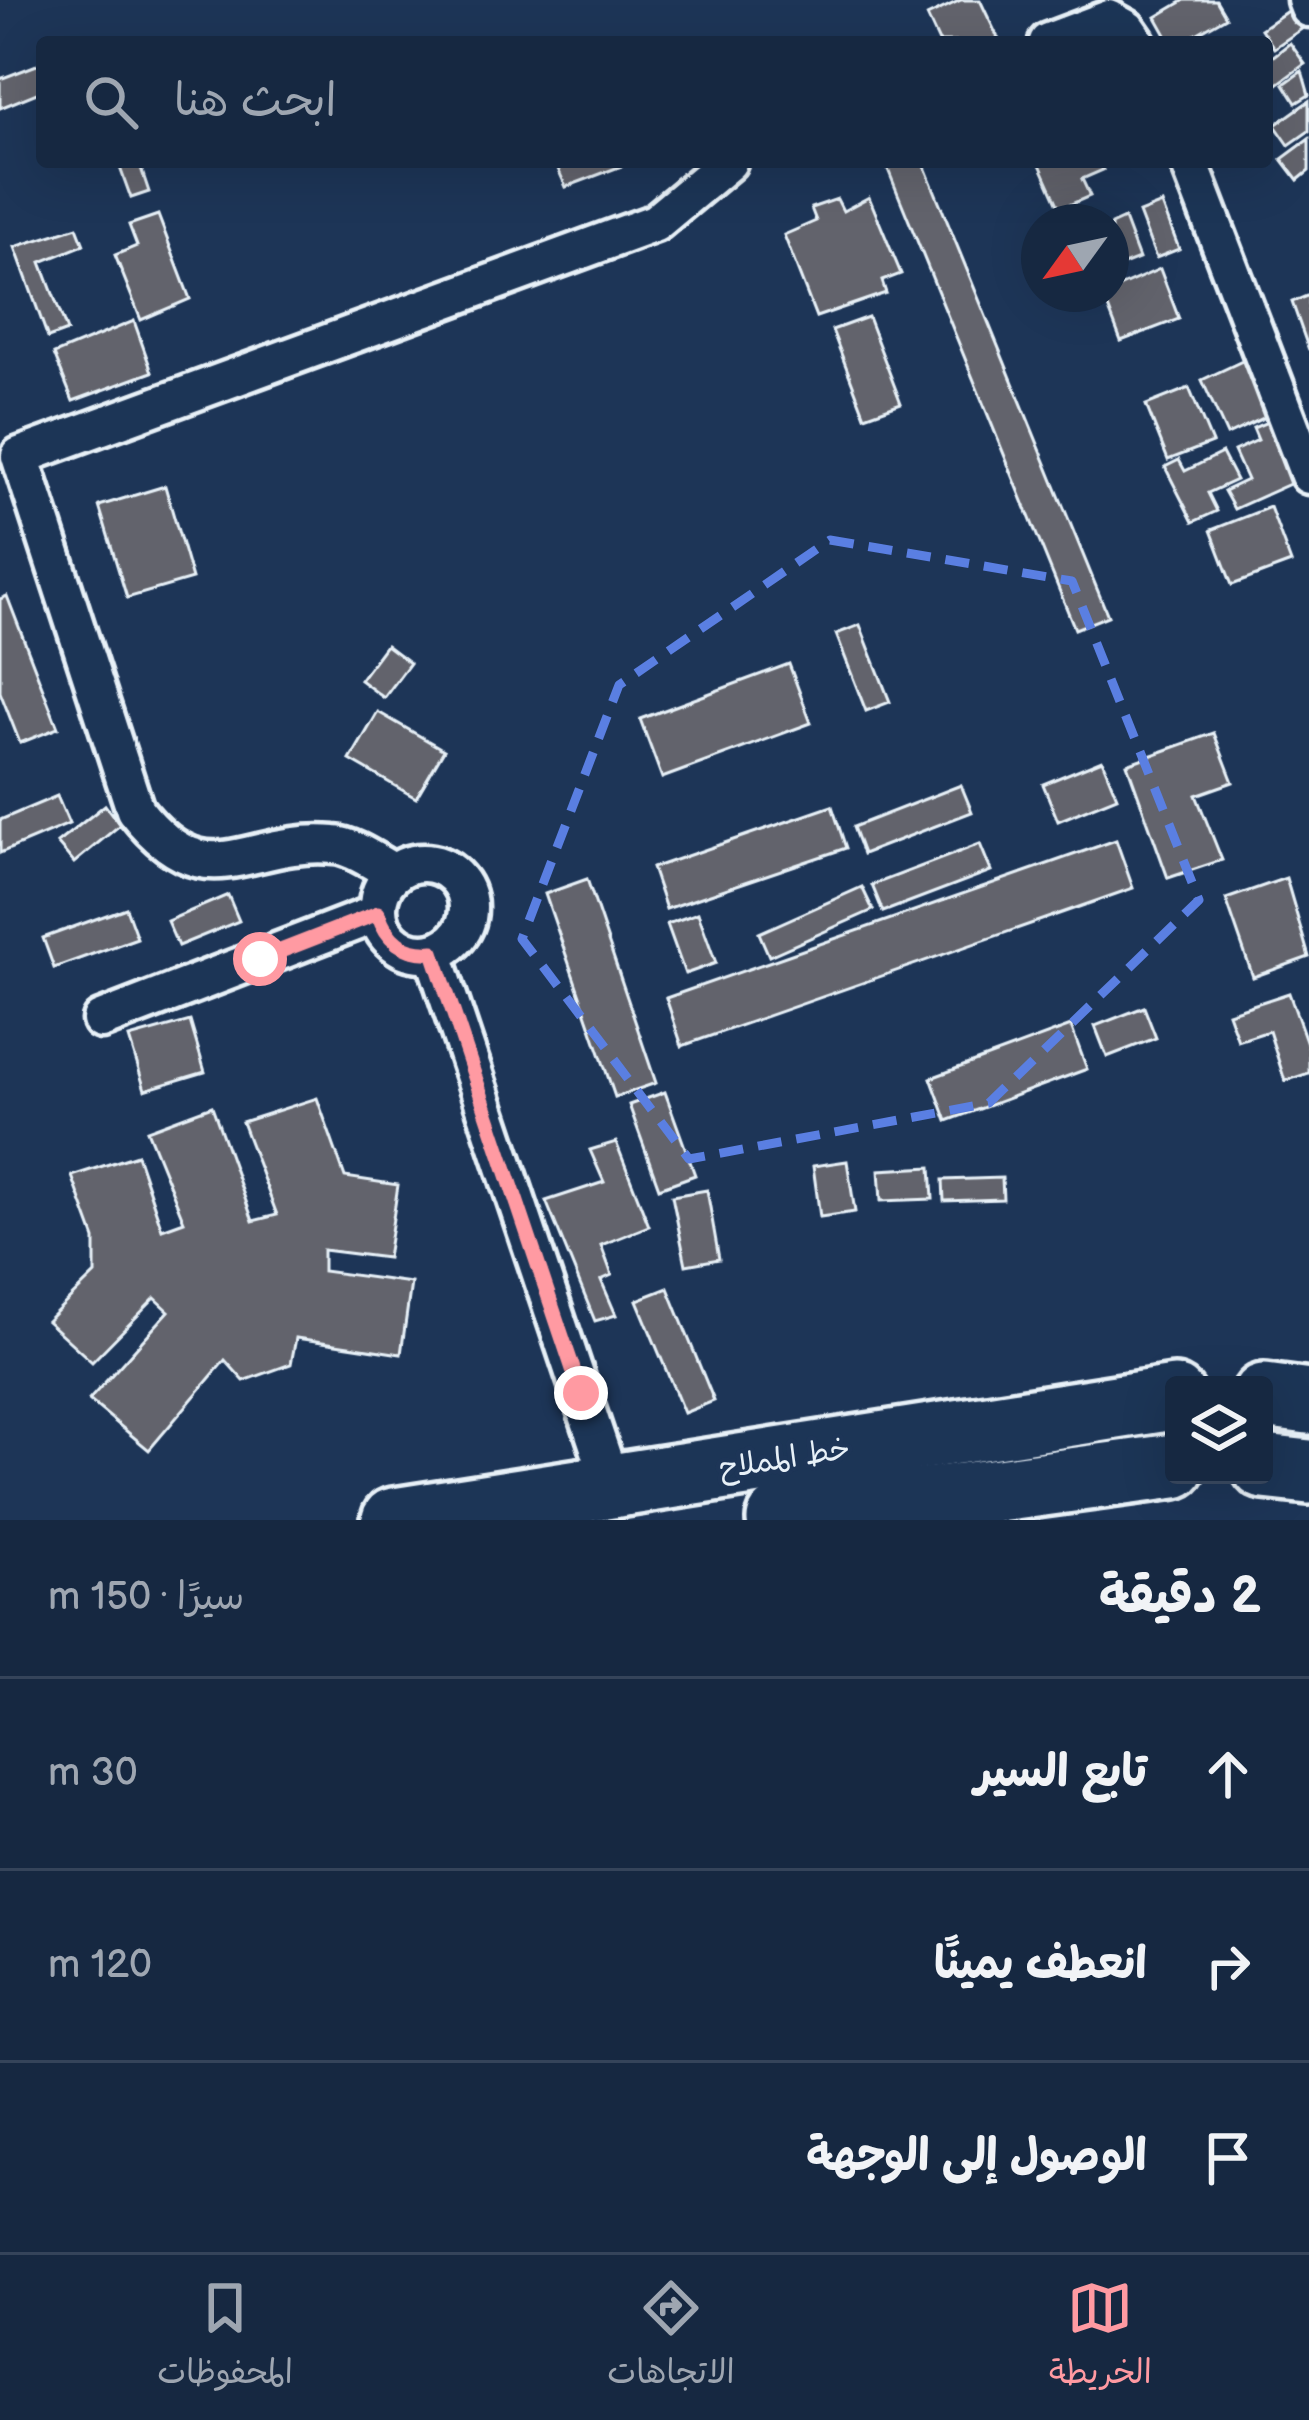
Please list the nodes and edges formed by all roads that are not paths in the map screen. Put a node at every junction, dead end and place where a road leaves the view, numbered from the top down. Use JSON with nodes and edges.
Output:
{"nodes":[{"id":1,"x":1064,"y":36,"type":"edge"},
{"id":2,"x":1132,"y":36,"type":"edge"},
{"id":3,"x":721,"y":168,"type":"edge"},
{"id":4,"x":1191,"y":168,"type":"edge"},
{"id":5,"x":1309,"y":476,"type":"edge"},
{"id":6,"x":394,"y":873,"type":"junction"},
{"id":7,"x":378,"y":913,"type":"junction"},
{"id":8,"x":433,"y":952,"type":"junction"},
{"id":9,"x":101,"y":1020,"type":"dead end"},
{"id":10,"x":1273,"y":1397,"type":"edge"},
{"id":11,"x":1165,"y":1400,"type":"edge"},
{"id":12,"x":1309,"y":1402,"type":"edge"},
{"id":13,"x":1165,"y":1467,"type":"edge"},
{"id":14,"x":1273,"y":1468,"type":"edge"},
{"id":15,"x":1309,"y":1472,"type":"edge"},
{"id":16,"x":617,"y":1503,"type":"edge"},
{"id":17,"x":394,"y":1520,"type":"edge"},
{"id":18,"x":779,"y":1520,"type":"edge"}],
"edges":[{"from":1,"to":2,"type":"street"},
{"from":3,"to":6,"type":"street"},
{"from":4,"to":5,"type":"street"},
{"from":6,"to":7,"type":"street"},
{"from":6,"to":8,"type":"street"},
{"from":7,"to":8,"type":"street"},
{"from":7,"to":9,"type":"street"},
{"from":8,"to":16,"type":"street"},
{"from":10,"to":12,"type":"highway"},
{"from":11,"to":16,"type":"highway","name":"خط المملاح"},
{"from":13,"to":18,"type":"highway","name":"خط المملاح"},
{"from":14,"to":15,"type":"highway"},
{"from":16,"to":17,"type":"highway","name":"خط المملاح"}]}
